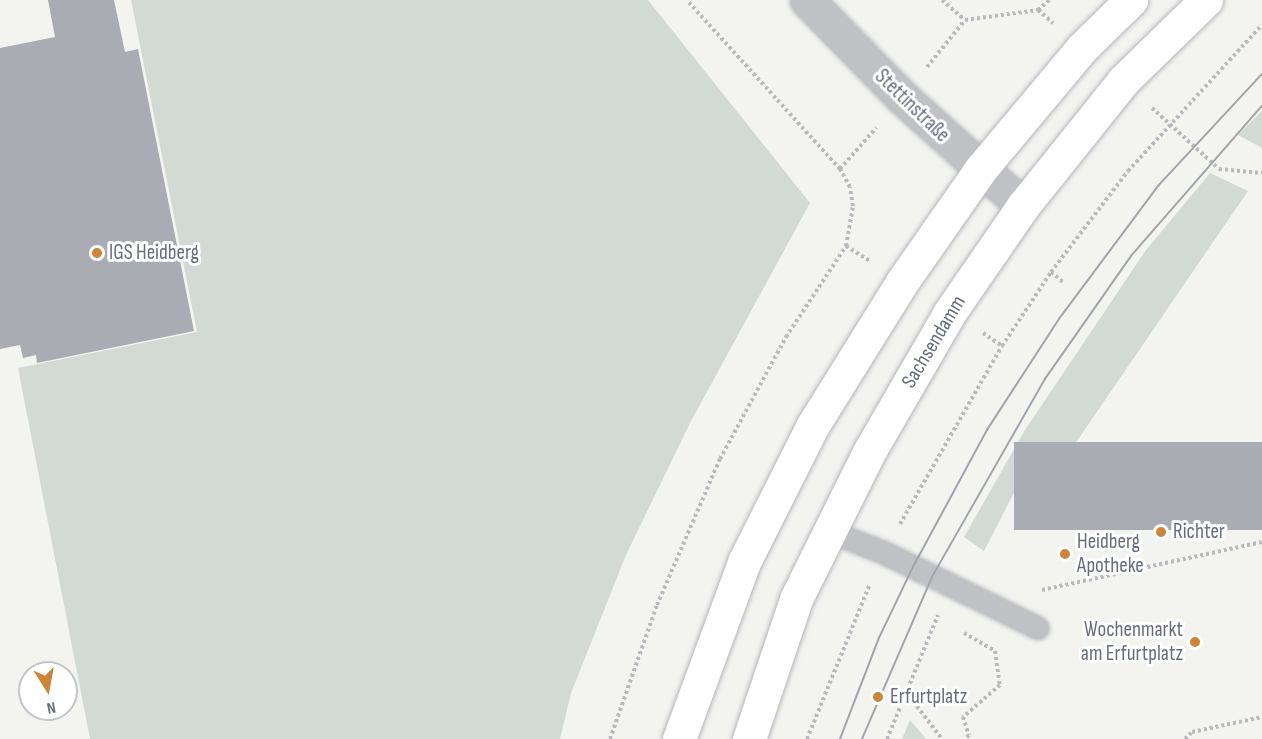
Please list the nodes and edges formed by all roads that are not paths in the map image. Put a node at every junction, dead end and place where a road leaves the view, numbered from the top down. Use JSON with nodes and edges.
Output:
{"nodes":[{"id":1,"x":807,"y":0,"type":"edge"},
{"id":2,"x":1131,"y":0,"type":"edge"},
{"id":3,"x":1206,"y":0,"type":"edge"},
{"id":4,"x":980,"y":170,"type":"junction"},
{"id":5,"x":1023,"y":206,"type":"junction"},
{"id":6,"x":829,"y":531,"type":"junction"},
{"id":7,"x":1038,"y":627,"type":"dead end"},
{"id":8,"x":679,"y":739,"type":"edge"},
{"id":9,"x":749,"y":739,"type":"edge"}],
"edges":[{"from":1,"to":4,"type":"street","name":"Stettinstraße"},
{"from":2,"to":4,"type":"street"},
{"from":3,"to":5,"type":"street","name":"Sachsendamm"},
{"from":4,"to":5,"type":"street","name":"Stettinstraße"},
{"from":4,"to":8,"type":"street"},
{"from":5,"to":6,"type":"street","name":"Sachsendamm"},
{"from":6,"to":7,"type":"lane"},
{"from":6,"to":9,"type":"street","name":"Sachsendamm"}]}
